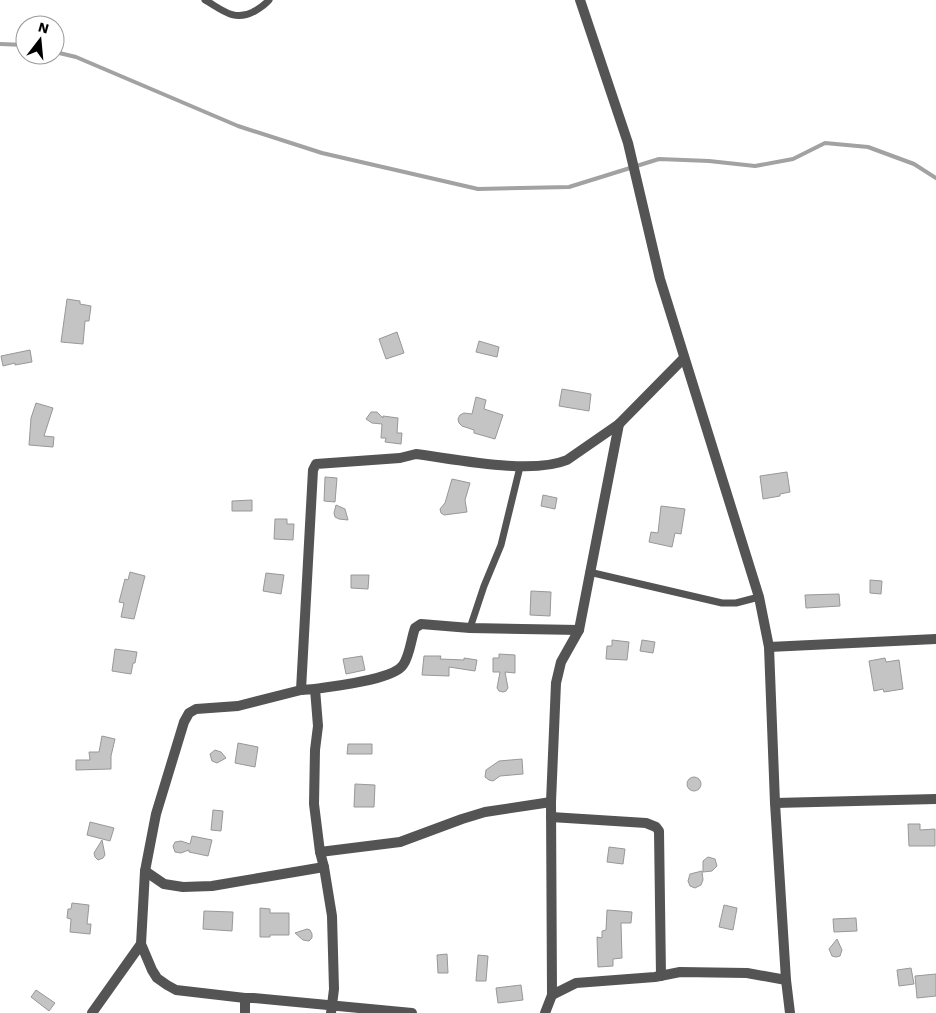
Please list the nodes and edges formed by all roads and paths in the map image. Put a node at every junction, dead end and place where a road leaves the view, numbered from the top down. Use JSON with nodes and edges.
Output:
{"nodes":[{"id":1,"x":205,"y":0,"type":"edge"},
{"id":2,"x":269,"y":0,"type":"edge"},
{"id":3,"x":580,"y":0,"type":"edge"},
{"id":4,"x":684,"y":358,"type":"junction"},
{"id":5,"x":619,"y":424,"type":"junction"},
{"id":6,"x":520,"y":467,"type":"junction"},
{"id":7,"x":589,"y":572,"type":"junction"},
{"id":8,"x":759,"y":597,"type":"junction"},
{"id":9,"x":470,"y":628,"type":"junction"},
{"id":10,"x":579,"y":630,"type":"junction"},
{"id":11,"x":936,"y":639,"type":"edge"},
{"id":12,"x":769,"y":647,"type":"junction"},
{"id":13,"x":315,"y":689,"type":"junction"},
{"id":14,"x":301,"y":690,"type":"junction"},
{"id":15,"x":936,"y":799,"type":"edge"},
{"id":16,"x":551,"y":802,"type":"junction"},
{"id":17,"x":775,"y":802,"type":"junction"},
{"id":18,"x":551,"y":818,"type":"junction"},
{"id":19,"x":320,"y":852,"type":"junction"},
{"id":20,"x":324,"y":867,"type":"junction"},
{"id":21,"x":145,"y":871,"type":"junction"},
{"id":22,"x":142,"y":944,"type":"junction"},
{"id":23,"x":661,"y":976,"type":"junction"},
{"id":24,"x":786,"y":980,"type":"junction"},
{"id":25,"x":552,"y":995,"type":"junction"},
{"id":26,"x":245,"y":998,"type":"junction"},
{"id":27,"x":331,"y":1010,"type":"edge"},
{"id":28,"x":92,"y":1013,"type":"edge"},
{"id":29,"x":245,"y":1013,"type":"edge"},
{"id":30,"x":412,"y":1013,"type":"edge"},
{"id":31,"x":545,"y":1013,"type":"edge"},
{"id":32,"x":790,"y":1013,"type":"edge"}],
"edges":[{"from":1,"to":2,"type":"lane"},
{"from":3,"to":4,"type":"street"},
{"from":4,"to":5,"type":"street"},
{"from":4,"to":8,"type":"street"},
{"from":5,"to":6,"type":"street"},
{"from":5,"to":7,"type":"street"},
{"from":6,"to":9,"type":"lane"},
{"from":6,"to":14,"type":"street"},
{"from":7,"to":8,"type":"lane"},
{"from":7,"to":10,"type":"street"},
{"from":8,"to":12,"type":"street"},
{"from":9,"to":10,"type":"street"},
{"from":9,"to":13,"type":"street"},
{"from":10,"to":16,"type":"street"},
{"from":11,"to":12,"type":"street"},
{"from":12,"to":17,"type":"street"},
{"from":13,"to":14,"type":"street"},
{"from":13,"to":19,"type":"street"},
{"from":14,"to":21,"type":"street"},
{"from":15,"to":17,"type":"street"},
{"from":16,"to":18,"type":"street"},
{"from":16,"to":19,"type":"street"},
{"from":17,"to":24,"type":"street"},
{"from":18,"to":23,"type":"street"},
{"from":18,"to":25,"type":"street"},
{"from":19,"to":20,"type":"street"},
{"from":20,"to":21,"type":"street"},
{"from":20,"to":27,"type":"street"},
{"from":21,"to":22,"type":"street"},
{"from":22,"to":26,"type":"street"},
{"from":22,"to":28,"type":"street"},
{"from":23,"to":24,"type":"street"},
{"from":23,"to":25,"type":"street"},
{"from":24,"to":32,"type":"street"},
{"from":25,"to":31,"type":"street"},
{"from":26,"to":27,"type":"street"},
{"from":26,"to":29,"type":"street"},
{"from":27,"to":30,"type":"street"}]}
